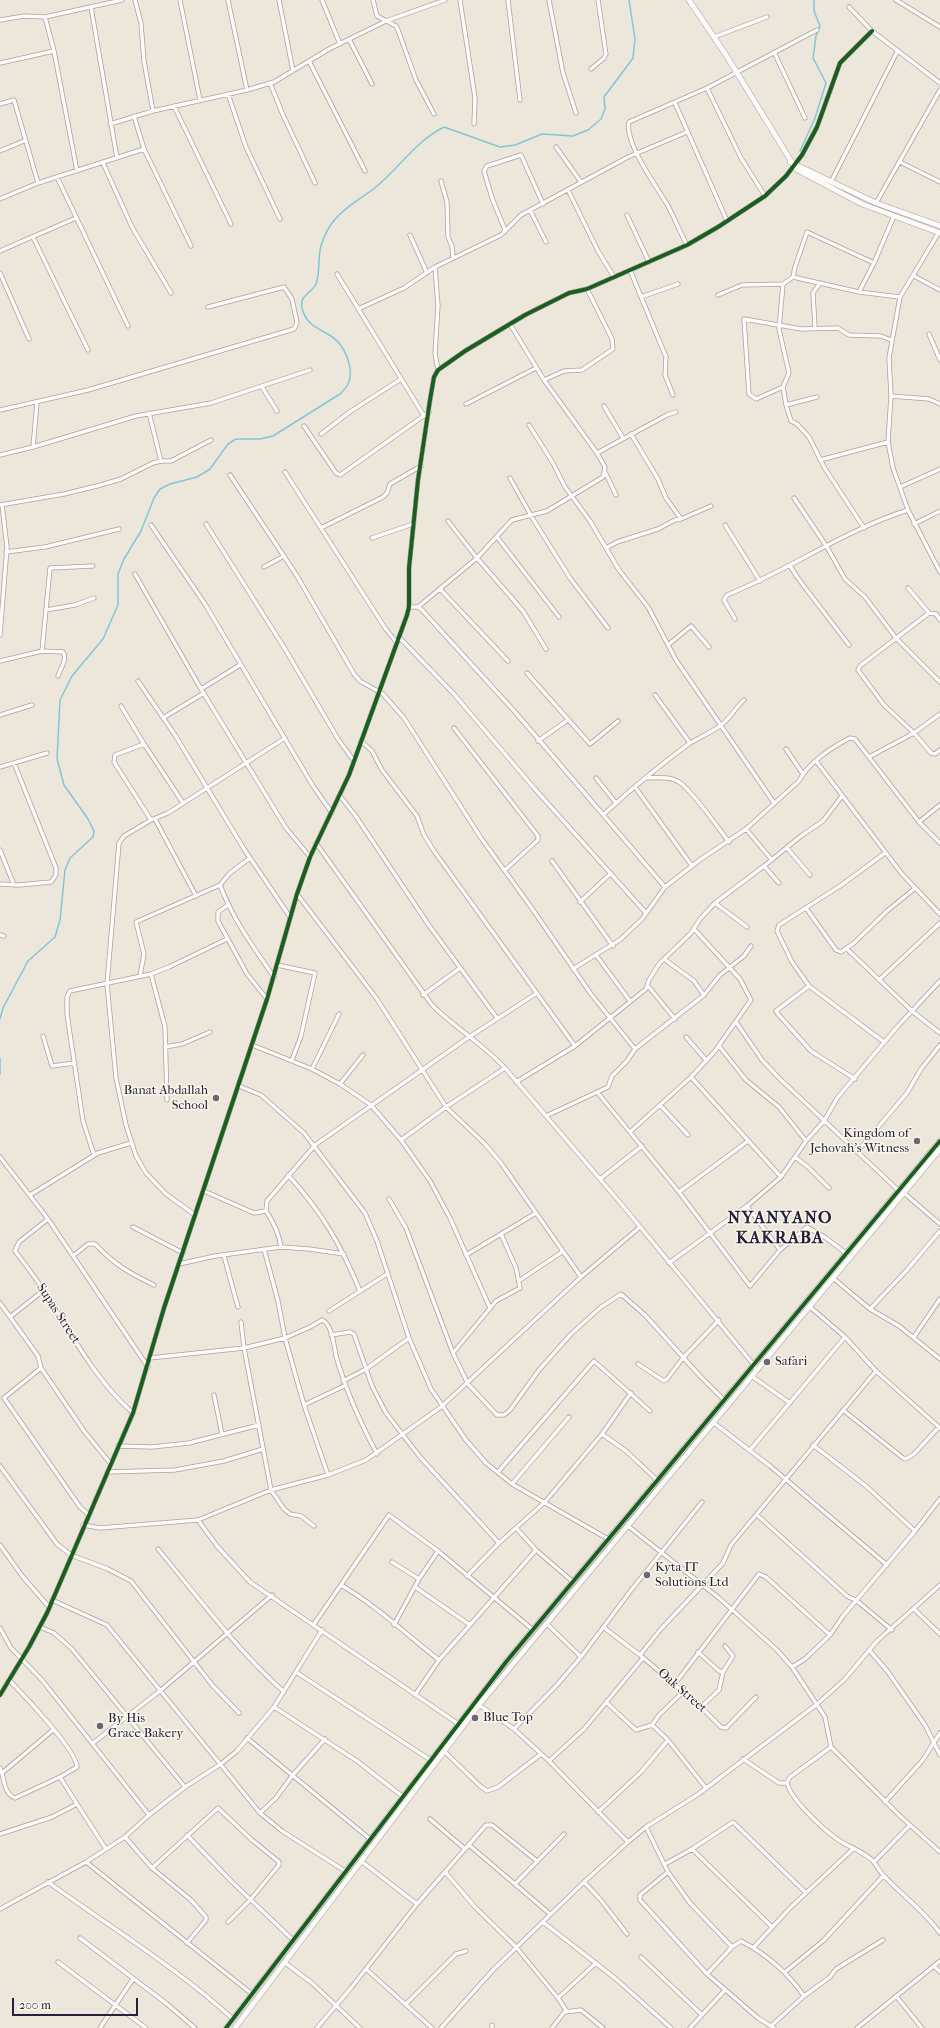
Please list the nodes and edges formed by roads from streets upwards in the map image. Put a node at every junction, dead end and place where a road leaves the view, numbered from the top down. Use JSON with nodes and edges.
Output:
{"nodes":[{"id":1,"x":122,"y":0,"type":"edge"},
{"id":2,"x":135,"y":0,"type":"edge"},
{"id":3,"x":180,"y":0,"type":"edge"},
{"id":4,"x":228,"y":0,"type":"edge"},
{"id":5,"x":279,"y":0,"type":"edge"},
{"id":6,"x":322,"y":0,"type":"edge"},
{"id":7,"x":373,"y":0,"type":"edge"},
{"id":8,"x":445,"y":0,"type":"edge"},
{"id":9,"x":460,"y":0,"type":"edge"},
{"id":10,"x":508,"y":0,"type":"edge"},
{"id":11,"x":549,"y":0,"type":"edge"},
{"id":12,"x":598,"y":0,"type":"edge"},
{"id":13,"x":689,"y":0,"type":"edge"},
{"id":14,"x":896,"y":0,"type":"edge"},
{"id":15,"x":91,"y":7,"type":"junction"},
{"id":16,"x":849,"y":7,"type":"dead end"},
{"id":17,"x":45,"y":17,"type":"junction"},
{"id":18,"x":767,"y":17,"type":"dead end"},
{"id":19,"x":0,"y":20,"type":"edge"},
{"id":20,"x":386,"y":21,"type":"junction"},
{"id":21,"x":940,"y":27,"type":"edge"},
{"id":22,"x":817,"y":30,"type":"dead end"},
{"id":23,"x":872,"y":31,"type":"junction"},
{"id":24,"x":714,"y":37,"type":"junction"},
{"id":25,"x":349,"y":39,"type":"junction"},
{"id":26,"x":340,"y":44,"type":"junction"},
{"id":27,"x":54,"y":51,"type":"junction"},
{"id":28,"x":774,"y":52,"type":"junction"},
{"id":29,"x":897,"y":52,"type":"junction"},
{"id":30,"x":309,"y":61,"type":"junction"},
{"id":31,"x":0,"y":63,"type":"edge"},
{"id":32,"x":591,"y":69,"type":"dead end"},
{"id":33,"x":293,"y":71,"type":"junction"},
{"id":34,"x":736,"y":72,"type":"junction"},
{"id":35,"x":270,"y":83,"type":"junction"},
{"id":36,"x":940,"y":83,"type":"edge"},
{"id":37,"x":372,"y":84,"type":"dead end"},
{"id":38,"x":707,"y":88,"type":"junction"},
{"id":39,"x":940,"y":90,"type":"edge"},
{"id":40,"x":246,"y":91,"type":"junction"},
{"id":41,"x":228,"y":94,"type":"junction"},
{"id":42,"x":200,"y":100,"type":"junction"},
{"id":43,"x":520,"y":100,"type":"dead end"},
{"id":44,"x":675,"y":103,"type":"junction"},
{"id":45,"x":0,"y":104,"type":"edge"},
{"id":46,"x":174,"y":106,"type":"junction"},
{"id":47,"x":153,"y":110,"type":"junction"},
{"id":48,"x":576,"y":113,"type":"dead end"},
{"id":49,"x":434,"y":114,"type":"dead end"},
{"id":50,"x":134,"y":116,"type":"junction"},
{"id":51,"x":805,"y":118,"type":"dead end"},
{"id":52,"x":110,"y":124,"type":"junction"},
{"id":53,"x":474,"y":124,"type":"dead end"},
{"id":54,"x":687,"y":132,"type":"junction"},
{"id":55,"x":24,"y":141,"type":"junction"},
{"id":56,"x":556,"y":147,"type":"dead end"},
{"id":57,"x":144,"y":149,"type":"junction"},
{"id":58,"x":0,"y":151,"type":"edge"},
{"id":59,"x":636,"y":154,"type":"junction"},
{"id":60,"x":117,"y":158,"type":"junction"},
{"id":61,"x":900,"y":162,"type":"junction"},
{"id":62,"x":103,"y":163,"type":"junction"},
{"id":63,"x":795,"y":165,"type":"junction"},
{"id":64,"x":77,"y":171,"type":"junction"},
{"id":65,"x":365,"y":171,"type":"dead end"},
{"id":66,"x":57,"y":177,"type":"junction"},
{"id":67,"x":441,"y":181,"type":"dead end"},
{"id":68,"x":581,"y":182,"type":"junction"},
{"id":69,"x":831,"y":182,"type":"junction"},
{"id":70,"x":940,"y":182,"type":"edge"},
{"id":71,"x":38,"y":183,"type":"junction"},
{"id":72,"x":315,"y":183,"type":"dead end"},
{"id":73,"x":828,"y":187,"type":"junction"},
{"id":74,"x":568,"y":190,"type":"junction"},
{"id":75,"x":765,"y":196,"type":"junction"},
{"id":76,"x":0,"y":199,"type":"edge"},
{"id":77,"x":876,"y":203,"type":"junction"},
{"id":78,"x":543,"y":204,"type":"junction"},
{"id":79,"x":530,"y":210,"type":"junction"},
{"id":80,"x":627,"y":215,"type":"dead end"},
{"id":81,"x":894,"y":216,"type":"junction"},
{"id":82,"x":76,"y":218,"type":"junction"},
{"id":83,"x":280,"y":219,"type":"dead end"},
{"id":84,"x":727,"y":221,"type":"junction"},
{"id":85,"x":231,"y":224,"type":"dead end"},
{"id":86,"x":940,"y":226,"type":"edge"},
{"id":87,"x":505,"y":230,"type":"junction"},
{"id":88,"x":939,"y":233,"type":"edge"},
{"id":89,"x":410,"y":235,"type":"dead end"},
{"id":90,"x":33,"y":237,"type":"junction"},
{"id":91,"x":546,"y":242,"type":"dead end"},
{"id":92,"x":687,"y":245,"type":"junction"},
{"id":93,"x":191,"y":246,"type":"dead end"},
{"id":94,"x":0,"y":251,"type":"edge"},
{"id":95,"x":453,"y":258,"type":"junction"},
{"id":96,"x":649,"y":262,"type":"junction"},
{"id":97,"x":874,"y":263,"type":"junction"},
{"id":98,"x":435,"y":267,"type":"junction"},
{"id":99,"x":630,"y":270,"type":"junction"},
{"id":100,"x":0,"y":273,"type":"edge"},
{"id":101,"x":427,"y":273,"type":"junction"},
{"id":102,"x":337,"y":274,"type":"dead end"},
{"id":103,"x":614,"y":276,"type":"junction"},
{"id":104,"x":914,"y":276,"type":"junction"},
{"id":105,"x":793,"y":277,"type":"junction"},
{"id":106,"x":820,"y":283,"type":"junction"},
{"id":107,"x":678,"y":284,"type":"dead end"},
{"id":108,"x":783,"y":284,"type":"junction"},
{"id":109,"x":587,"y":289,"type":"junction"},
{"id":110,"x":940,"y":290,"type":"edge"},
{"id":111,"x":859,"y":292,"type":"junction"},
{"id":112,"x":171,"y":293,"type":"dead end"},
{"id":113,"x":718,"y":295,"type":"dead end"},
{"id":114,"x":641,"y":297,"type":"junction"},
{"id":115,"x":900,"y":297,"type":"junction"},
{"id":116,"x":208,"y":307,"type":"dead end"},
{"id":117,"x":358,"y":309,"type":"junction"},
{"id":118,"x":510,"y":324,"type":"junction"},
{"id":119,"x":779,"y":325,"type":"junction"},
{"id":120,"x":128,"y":326,"type":"dead end"},
{"id":121,"x":815,"y":327,"type":"junction"},
{"id":122,"x":929,"y":334,"type":"dead end"},
{"id":123,"x":29,"y":339,"type":"dead end"},
{"id":124,"x":891,"y":340,"type":"junction"},
{"id":125,"x":88,"y":350,"type":"dead end"},
{"id":126,"x":940,"y":360,"type":"edge"},
{"id":127,"x":536,"y":368,"type":"junction"},
{"id":128,"x":310,"y":370,"type":"dead end"},
{"id":129,"x":438,"y":370,"type":"junction"},
{"id":130,"x":401,"y":379,"type":"junction"},
{"id":131,"x":544,"y":380,"type":"junction"},
{"id":132,"x":262,"y":387,"type":"junction"},
{"id":133,"x":783,"y":387,"type":"junction"},
{"id":134,"x":673,"y":395,"type":"dead end"},
{"id":135,"x":891,"y":396,"type":"junction"},
{"id":136,"x":817,"y":397,"type":"dead end"},
{"id":137,"x":37,"y":403,"type":"junction"},
{"id":138,"x":466,"y":404,"type":"dead end"},
{"id":139,"x":940,"y":404,"type":"edge"},
{"id":140,"x":786,"y":405,"type":"junction"},
{"id":141,"x":604,"y":406,"type":"dead end"},
{"id":142,"x":0,"y":410,"type":"edge"},
{"id":143,"x":277,"y":411,"type":"dead end"},
{"id":144,"x":429,"y":412,"type":"junction"},
{"id":145,"x":676,"y":412,"type":"dead end"},
{"id":146,"x":148,"y":413,"type":"junction"},
{"id":147,"x":424,"y":416,"type":"junction"},
{"id":148,"x":529,"y":425,"type":"dead end"},
{"id":149,"x":304,"y":426,"type":"dead end"},
{"id":150,"x":321,"y":434,"type":"dead end"},
{"id":151,"x":631,"y":434,"type":"junction"},
{"id":152,"x":623,"y":438,"type":"junction"},
{"id":153,"x":211,"y":440,"type":"dead end"},
{"id":154,"x":888,"y":442,"type":"junction"},
{"id":155,"x":33,"y":447,"type":"junction"},
{"id":156,"x":597,"y":453,"type":"junction"},
{"id":157,"x":0,"y":455,"type":"edge"},
{"id":158,"x":820,"y":460,"type":"junction"},
{"id":159,"x":161,"y":461,"type":"junction"},
{"id":160,"x":421,"y":466,"type":"junction"},
{"id":161,"x":940,"y":469,"type":"edge"},
{"id":162,"x":285,"y":472,"type":"dead end"},
{"id":163,"x":605,"y":472,"type":"junction"},
{"id":164,"x":230,"y":475,"type":"dead end"},
{"id":165,"x":510,"y":478,"type":"dead end"},
{"id":166,"x":900,"y":487,"type":"junction"},
{"id":167,"x":616,"y":494,"type":"dead end"},
{"id":168,"x":572,"y":496,"type":"junction"},
{"id":169,"x":794,"y":498,"type":"dead end"},
{"id":170,"x":1,"y":505,"type":"edge"},
{"id":171,"x":711,"y":506,"type":"dead end"},
{"id":172,"x":908,"y":510,"type":"junction"},
{"id":173,"x":940,"y":511,"type":"edge"},
{"id":174,"x":532,"y":515,"type":"junction"},
{"id":175,"x":681,"y":519,"type":"junction"},
{"id":176,"x":448,"y":521,"type":"dead end"},
{"id":177,"x":206,"y":524,"type":"dead end"},
{"id":178,"x":413,"y":524,"type":"junction"},
{"id":179,"x":914,"y":524,"type":"junction"},
{"id":180,"x":151,"y":525,"type":"dead end"},
{"id":181,"x":725,"y":525,"type":"dead end"},
{"id":182,"x":321,"y":528,"type":"junction"},
{"id":183,"x":864,"y":528,"type":"junction"},
{"id":184,"x":119,"y":529,"type":"dead end"},
{"id":185,"x":497,"y":537,"type":"junction"},
{"id":186,"x":372,"y":538,"type":"dead end"},
{"id":187,"x":827,"y":547,"type":"junction"},
{"id":188,"x":606,"y":548,"type":"junction"},
{"id":189,"x":6,"y":552,"type":"junction"},
{"id":190,"x":284,"y":556,"type":"junction"},
{"id":191,"x":477,"y":558,"type":"junction"},
{"id":192,"x":93,"y":566,"type":"dead end"},
{"id":193,"x":790,"y":566,"type":"junction"},
{"id":194,"x":264,"y":567,"type":"dead end"},
{"id":195,"x":940,"y":572,"type":"edge"},
{"id":196,"x":135,"y":574,"type":"dead end"},
{"id":197,"x":760,"y":582,"type":"junction"},
{"id":198,"x":908,"y":588,"type":"dead end"},
{"id":199,"x":440,"y":589,"type":"junction"},
{"id":200,"x":94,"y":598,"type":"dead end"},
{"id":201,"x":409,"y":607,"type":"junction"},
{"id":202,"x":418,"y":607,"type":"junction"},
{"id":203,"x":46,"y":610,"type":"junction"},
{"id":204,"x":940,"y":612,"type":"edge"},
{"id":205,"x":929,"y":613,"type":"junction"},
{"id":206,"x":936,"y":614,"type":"junction"},
{"id":207,"x":559,"y":617,"type":"dead end"},
{"id":208,"x":735,"y":619,"type":"dead end"},
{"id":209,"x":940,"y":620,"type":"edge"},
{"id":210,"x":608,"y":628,"type":"dead end"},
{"id":211,"x":0,"y":635,"type":"edge"},
{"id":212,"x":399,"y":637,"type":"junction"},
{"id":213,"x":896,"y":638,"type":"junction"},
{"id":214,"x":397,"y":643,"type":"junction"},
{"id":215,"x":668,"y":645,"type":"junction"},
{"id":216,"x":849,"y":645,"type":"dead end"},
{"id":217,"x":709,"y":647,"type":"dead end"},
{"id":218,"x":546,"y":649,"type":"dead end"},
{"id":219,"x":42,"y":650,"type":"junction"},
{"id":220,"x":0,"y":661,"type":"edge"},
{"id":221,"x":508,"y":661,"type":"dead end"},
{"id":222,"x":240,"y":665,"type":"junction"},
{"id":223,"x":527,"y":673,"type":"dead end"},
{"id":224,"x":58,"y":676,"type":"dead end"},
{"id":225,"x":138,"y":681,"type":"dead end"},
{"id":226,"x":940,"y":682,"type":"edge"},
{"id":227,"x":201,"y":689,"type":"junction"},
{"id":228,"x":378,"y":692,"type":"junction"},
{"id":229,"x":204,"y":694,"type":"junction"},
{"id":230,"x":655,"y":695,"type":"dead end"},
{"id":231,"x":744,"y":700,"type":"dead end"},
{"id":232,"x":32,"y":706,"type":"dead end"},
{"id":233,"x":121,"y":706,"type":"dead end"},
{"id":234,"x":940,"y":714,"type":"edge"},
{"id":235,"x":0,"y":715,"type":"edge"},
{"id":236,"x":163,"y":718,"type":"junction"},
{"id":237,"x":568,"y":720,"type":"junction"},
{"id":238,"x":618,"y":721,"type":"dead end"},
{"id":239,"x":721,"y":726,"type":"junction"},
{"id":240,"x":454,"y":728,"type":"dead end"},
{"id":241,"x":914,"y":733,"type":"junction"},
{"id":242,"x":285,"y":738,"type":"junction"},
{"id":243,"x":538,"y":740,"type":"junction"},
{"id":244,"x":361,"y":741,"type":"junction"},
{"id":245,"x":690,"y":743,"type":"junction"},
{"id":246,"x":144,"y":744,"type":"junction"},
{"id":247,"x":786,"y":748,"type":"dead end"},
{"id":248,"x":940,"y":750,"type":"edge"},
{"id":249,"x":47,"y":753,"type":"dead end"},
{"id":250,"x":870,"y":757,"type":"junction"},
{"id":251,"x":354,"y":761,"type":"junction"},
{"id":252,"x":246,"y":762,"type":"junction"},
{"id":253,"x":816,"y":762,"type":"junction"},
{"id":254,"x":14,"y":763,"type":"junction"},
{"id":255,"x":0,"y":767,"type":"edge"},
{"id":256,"x":803,"y":774,"type":"junction"},
{"id":257,"x":596,"y":778,"type":"dead end"},
{"id":258,"x":646,"y":778,"type":"junction"},
{"id":259,"x":207,"y":787,"type":"junction"},
{"id":260,"x":634,"y":787,"type":"junction"},
{"id":261,"x":340,"y":796,"type":"junction"},
{"id":262,"x":842,"y":796,"type":"junction"},
{"id":263,"x":183,"y":803,"type":"junction"},
{"id":264,"x":616,"y":803,"type":"junction"},
{"id":265,"x":774,"y":803,"type":"junction"},
{"id":266,"x":940,"y":805,"type":"edge"},
{"id":267,"x":332,"y":813,"type":"junction"},
{"id":268,"x":603,"y":815,"type":"junction"},
{"id":269,"x":153,"y":820,"type":"junction"},
{"id":270,"x":919,"y":822,"type":"junction"},
{"id":271,"x":746,"y":829,"type":"junction"},
{"id":272,"x":729,"y":842,"type":"junction"},
{"id":273,"x":316,"y":843,"type":"junction"},
{"id":274,"x":940,"y":843,"type":"edge"},
{"id":275,"x":787,"y":848,"type":"junction"},
{"id":276,"x":0,"y":850,"type":"edge"},
{"id":277,"x":885,"y":853,"type":"junction"},
{"id":278,"x":310,"y":857,"type":"junction"},
{"id":279,"x":250,"y":858,"type":"junction"},
{"id":280,"x":772,"y":860,"type":"junction"},
{"id":281,"x":552,"y":861,"type":"dead end"},
{"id":282,"x":692,"y":866,"type":"junction"},
{"id":283,"x":764,"y":866,"type":"junction"},
{"id":284,"x":504,"y":870,"type":"junction"},
{"id":285,"x":610,"y":874,"type":"junction"},
{"id":286,"x":810,"y":875,"type":"dead end"},
{"id":287,"x":779,"y":883,"type":"dead end"},
{"id":288,"x":0,"y":884,"type":"edge"},
{"id":289,"x":14,"y":885,"type":"junction"},
{"id":290,"x":220,"y":885,"type":"junction"},
{"id":291,"x":665,"y":887,"type":"junction"},
{"id":292,"x":914,"y":889,"type":"junction"},
{"id":293,"x":297,"y":894,"type":"junction"},
{"id":294,"x":196,"y":896,"type":"junction"},
{"id":295,"x":580,"y":902,"type":"junction"},
{"id":296,"x":715,"y":903,"type":"junction"},
{"id":297,"x":228,"y":905,"type":"junction"},
{"id":298,"x":806,"y":908,"type":"junction"},
{"id":299,"x":646,"y":913,"type":"junction"},
{"id":300,"x":940,"y":914,"type":"edge"},
{"id":301,"x":290,"y":917,"type":"junction"},
{"id":302,"x":940,"y":923,"type":"edge"},
{"id":303,"x":747,"y":927,"type":"dead end"},
{"id":304,"x":694,"y":929,"type":"junction"},
{"id":305,"x":227,"y":939,"type":"junction"},
{"id":306,"x":613,"y":946,"type":"junction"},
{"id":307,"x":751,"y":946,"type":"dead end"},
{"id":308,"x":847,"y":949,"type":"junction"},
{"id":309,"x":596,"y":955,"type":"junction"},
{"id":310,"x":664,"y":959,"type":"junction"},
{"id":311,"x":277,"y":965,"type":"junction"},
{"id":312,"x":460,"y":968,"type":"junction"},
{"id":313,"x":731,"y":968,"type":"junction"},
{"id":314,"x":573,"y":969,"type":"junction"},
{"id":315,"x":151,"y":974,"type":"junction"},
{"id":316,"x":140,"y":976,"type":"junction"},
{"id":317,"x":274,"y":977,"type":"junction"},
{"id":318,"x":880,"y":979,"type":"junction"},
{"id":319,"x":940,"y":981,"type":"edge"},
{"id":320,"x":107,"y":984,"type":"junction"},
{"id":321,"x":648,"y":986,"type":"junction"},
{"id":322,"x":810,"y":986,"type":"junction"},
{"id":323,"x":537,"y":993,"type":"junction"},
{"id":324,"x":423,"y":995,"type":"junction"},
{"id":325,"x":704,"y":995,"type":"junction"},
{"id":326,"x":267,"y":999,"type":"junction"},
{"id":327,"x":630,"y":1001,"type":"junction"},
{"id":328,"x":912,"y":1011,"type":"junction"},
{"id":329,"x":339,"y":1014,"type":"dead end"},
{"id":330,"x":498,"y":1018,"type":"junction"},
{"id":331,"x":610,"y":1019,"type":"junction"},
{"id":332,"x":675,"y":1019,"type":"junction"},
{"id":333,"x":736,"y":1022,"type":"junction"},
{"id":334,"x":210,"y":1032,"type":"dead end"},
{"id":335,"x":940,"y":1033,"type":"edge"},
{"id":336,"x":43,"y":1036,"type":"dead end"},
{"id":337,"x":469,"y":1037,"type":"junction"},
{"id":338,"x":686,"y":1037,"type":"dead end"},
{"id":339,"x":884,"y":1042,"type":"junction"},
{"id":340,"x":252,"y":1045,"type":"junction"},
{"id":341,"x":940,"y":1045,"type":"edge"},
{"id":342,"x":576,"y":1046,"type":"junction"},
{"id":343,"x":719,"y":1046,"type":"junction"},
{"id":344,"x":165,"y":1047,"type":"junction"},
{"id":345,"x":635,"y":1050,"type":"junction"},
{"id":346,"x":363,"y":1055,"type":"dead end"},
{"id":347,"x":292,"y":1060,"type":"junction"},
{"id":348,"x":706,"y":1060,"type":"junction"},
{"id":349,"x":75,"y":1063,"type":"junction"},
{"id":350,"x":505,"y":1068,"type":"junction"},
{"id":351,"x":312,"y":1069,"type":"junction"},
{"id":352,"x":422,"y":1069,"type":"junction"},
{"id":353,"x":691,"y":1077,"type":"junction"},
{"id":354,"x":855,"y":1079,"type":"junction"},
{"id":355,"x":516,"y":1082,"type":"junction"},
{"id":356,"x":340,"y":1084,"type":"junction"},
{"id":357,"x":239,"y":1086,"type":"junction"},
{"id":358,"x":597,"y":1092,"type":"junction"},
{"id":359,"x":167,"y":1100,"type":"dead end"},
{"id":360,"x":371,"y":1105,"type":"junction"},
{"id":361,"x":660,"y":1105,"type":"junction"},
{"id":362,"x":446,"y":1107,"type":"junction"},
{"id":363,"x":546,"y":1116,"type":"junction"},
{"id":364,"x":824,"y":1121,"type":"junction"},
{"id":365,"x":630,"y":1132,"type":"junction"},
{"id":366,"x":688,"y":1135,"type":"dead end"},
{"id":367,"x":401,"y":1140,"type":"junction"},
{"id":368,"x":748,"y":1141,"type":"junction"},
{"id":369,"x":806,"y":1141,"type":"junction"},
{"id":370,"x":940,"y":1141,"type":"edge"},
{"id":371,"x":131,"y":1143,"type":"junction"},
{"id":372,"x":314,"y":1145,"type":"junction"},
{"id":373,"x":642,"y":1146,"type":"junction"},
{"id":374,"x":940,"y":1149,"type":"edge"},
{"id":375,"x":857,"y":1152,"type":"junction"},
{"id":376,"x":94,"y":1155,"type":"junction"},
{"id":377,"x":0,"y":1157,"type":"edge"},
{"id":378,"x":795,"y":1157,"type":"junction"},
{"id":379,"x":288,"y":1175,"type":"junction"},
{"id":380,"x":781,"y":1176,"type":"junction"},
{"id":381,"x":600,"y":1179,"type":"junction"},
{"id":382,"x":829,"y":1188,"type":"dead end"},
{"id":383,"x":204,"y":1191,"type":"junction"},
{"id":384,"x":679,"y":1192,"type":"junction"},
{"id":385,"x":902,"y":1192,"type":"junction"},
{"id":386,"x":30,"y":1195,"type":"junction"},
{"id":387,"x":389,"y":1199,"type":"dead end"},
{"id":388,"x":747,"y":1206,"type":"junction"},
{"id":389,"x":266,"y":1211,"type":"junction"},
{"id":390,"x":536,"y":1213,"type":"junction"},
{"id":391,"x":196,"y":1215,"type":"junction"},
{"id":392,"x":48,"y":1219,"type":"junction"},
{"id":393,"x":940,"y":1224,"type":"edge"},
{"id":394,"x":133,"y":1227,"type":"dead end"},
{"id":395,"x":640,"y":1227,"type":"junction"},
{"id":396,"x":940,"y":1230,"type":"edge"},
{"id":397,"x":501,"y":1234,"type":"junction"},
{"id":398,"x":710,"y":1234,"type":"junction"},
{"id":399,"x":282,"y":1247,"type":"junction"},
{"id":400,"x":264,"y":1249,"type":"junction"},
{"id":401,"x":780,"y":1250,"type":"junction"},
{"id":402,"x":562,"y":1252,"type":"junction"},
{"id":403,"x":183,"y":1253,"type":"junction"},
{"id":404,"x":344,"y":1254,"type":"junction"},
{"id":405,"x":847,"y":1254,"type":"junction"},
{"id":406,"x":466,"y":1255,"type":"junction"},
{"id":407,"x":73,"y":1256,"type":"junction"},
{"id":408,"x":224,"y":1256,"type":"junction"},
{"id":409,"x":669,"y":1263,"type":"junction"},
{"id":410,"x":179,"y":1264,"type":"junction"},
{"id":411,"x":388,"y":1274,"type":"junction"},
{"id":412,"x":581,"y":1277,"type":"junction"},
{"id":413,"x":833,"y":1278,"type":"junction"},
{"id":414,"x":520,"y":1280,"type":"junction"},
{"id":415,"x":154,"y":1285,"type":"dead end"},
{"id":416,"x":44,"y":1290,"type":"junction"},
{"id":417,"x":360,"y":1291,"type":"junction"},
{"id":418,"x":940,"y":1299,"type":"edge"},
{"id":419,"x":0,"y":1303,"type":"edge"},
{"id":420,"x":238,"y":1307,"type":"dead end"},
{"id":421,"x":810,"y":1307,"type":"junction"},
{"id":422,"x":490,"y":1308,"type":"junction"},
{"id":423,"x":870,"y":1309,"type":"junction"},
{"id":424,"x":329,"y":1310,"type":"dead end"},
{"id":425,"x":10,"y":1317,"type":"junction"},
{"id":426,"x":718,"y":1320,"type":"junction"},
{"id":427,"x":241,"y":1322,"type":"dead end"},
{"id":428,"x":331,"y":1335,"type":"junction"},
{"id":429,"x":845,"y":1337,"type":"junction"},
{"id":430,"x":914,"y":1337,"type":"junction"},
{"id":431,"x":285,"y":1338,"type":"junction"},
{"id":432,"x":409,"y":1338,"type":"junction"},
{"id":433,"x":244,"y":1348,"type":"junction"},
{"id":434,"x":453,"y":1353,"type":"junction"},
{"id":435,"x":150,"y":1358,"type":"junction"},
{"id":436,"x":683,"y":1358,"type":"junction"},
{"id":437,"x":940,"y":1359,"type":"edge"},
{"id":438,"x":638,"y":1364,"type":"dead end"},
{"id":439,"x":754,"y":1365,"type":"junction"},
{"id":440,"x":148,"y":1367,"type":"junction"},
{"id":441,"x":42,"y":1368,"type":"junction"},
{"id":442,"x":366,"y":1369,"type":"junction"},
{"id":443,"x":758,"y":1370,"type":"junction"},
{"id":444,"x":876,"y":1371,"type":"junction"},
{"id":445,"x":753,"y":1377,"type":"junction"},
{"id":446,"x":344,"y":1383,"type":"junction"},
{"id":447,"x":468,"y":1384,"type":"junction"},
{"id":448,"x":631,"y":1393,"type":"junction"},
{"id":449,"x":214,"y":1395,"type":"dead end"},
{"id":450,"x":4,"y":1398,"type":"junction"},
{"id":451,"x":724,"y":1400,"type":"junction"},
{"id":452,"x":0,"y":1402,"type":"edge"},
{"id":453,"x":790,"y":1403,"type":"junction"},
{"id":454,"x":304,"y":1405,"type":"junction"},
{"id":455,"x":441,"y":1407,"type":"junction"},
{"id":456,"x":843,"y":1410,"type":"junction"},
{"id":457,"x":650,"y":1411,"type":"dead end"},
{"id":458,"x":133,"y":1413,"type":"junction"},
{"id":459,"x":569,"y":1417,"type":"dead end"},
{"id":460,"x":714,"y":1423,"type":"junction"},
{"id":461,"x":259,"y":1425,"type":"junction"},
{"id":462,"x":940,"y":1427,"type":"edge"},
{"id":463,"x":222,"y":1434,"type":"junction"},
{"id":464,"x":401,"y":1434,"type":"junction"},
{"id":465,"x":602,"y":1434,"type":"junction"},
{"id":466,"x":813,"y":1445,"type":"junction"},
{"id":467,"x":118,"y":1446,"type":"junction"},
{"id":468,"x":263,"y":1449,"type":"junction"},
{"id":469,"x":750,"y":1450,"type":"junction"},
{"id":470,"x":377,"y":1454,"type":"junction"},
{"id":471,"x":110,"y":1463,"type":"junction"},
{"id":472,"x":0,"y":1466,"type":"edge"},
{"id":473,"x":106,"y":1472,"type":"junction"},
{"id":474,"x":498,"y":1472,"type":"junction"},
{"id":475,"x":328,"y":1475,"type":"junction"},
{"id":476,"x":785,"y":1479,"type":"junction"},
{"id":477,"x":657,"y":1480,"type":"junction"},
{"id":478,"x":512,"y":1484,"type":"junction"},
{"id":479,"x":271,"y":1490,"type":"junction"},
{"id":480,"x":940,"y":1499,"type":"edge"},
{"id":481,"x":545,"y":1502,"type":"junction"},
{"id":482,"x":702,"y":1502,"type":"dead end"},
{"id":483,"x":89,"y":1515,"type":"junction"},
{"id":484,"x":757,"y":1515,"type":"junction"},
{"id":485,"x":198,"y":1520,"type":"junction"},
{"id":486,"x":83,"y":1525,"type":"junction"},
{"id":487,"x":314,"y":1526,"type":"dead end"},
{"id":488,"x":628,"y":1526,"type":"junction"},
{"id":489,"x":516,"y":1528,"type":"junction"},
{"id":490,"x":916,"y":1531,"type":"junction"},
{"id":491,"x":608,"y":1539,"type":"junction"},
{"id":492,"x":499,"y":1543,"type":"junction"},
{"id":493,"x":0,"y":1545,"type":"edge"},
{"id":494,"x":158,"y":1549,"type":"dead end"},
{"id":495,"x":536,"y":1550,"type":"junction"},
{"id":496,"x":438,"y":1551,"type":"junction"},
{"id":497,"x":661,"y":1553,"type":"junction"},
{"id":498,"x":71,"y":1555,"type":"junction"},
{"id":499,"x":392,"y":1562,"type":"dead end"},
{"id":500,"x":887,"y":1565,"type":"junction"},
{"id":501,"x":467,"y":1576,"type":"junction"},
{"id":502,"x":419,"y":1579,"type":"junction"},
{"id":503,"x":572,"y":1581,"type":"junction"},
{"id":504,"x":341,"y":1585,"type":"junction"},
{"id":505,"x":940,"y":1585,"type":"edge"},
{"id":506,"x":703,"y":1586,"type":"junction"},
{"id":507,"x":415,"y":1587,"type":"junction"},
{"id":508,"x":272,"y":1596,"type":"junction"},
{"id":509,"x":494,"y":1599,"type":"junction"},
{"id":510,"x":52,"y":1600,"type":"junction"},
{"id":511,"x":556,"y":1600,"type":"junction"},
{"id":512,"x":857,"y":1601,"type":"junction"},
{"id":513,"x":561,"y":1604,"type":"junction"},
{"id":514,"x":49,"y":1607,"type":"junction"},
{"id":515,"x":732,"y":1609,"type":"junction"},
{"id":516,"x":914,"y":1609,"type":"junction"},
{"id":517,"x":546,"y":1623,"type":"junction"},
{"id":518,"x":314,"y":1624,"type":"junction"},
{"id":519,"x":394,"y":1625,"type":"junction"},
{"id":520,"x":470,"y":1625,"type":"junction"},
{"id":521,"x":40,"y":1626,"type":"junction"},
{"id":522,"x":603,"y":1627,"type":"junction"},
{"id":523,"x":0,"y":1628,"type":"edge"},
{"id":524,"x":322,"y":1630,"type":"junction"},
{"id":525,"x":532,"y":1630,"type":"junction"},
{"id":526,"x":892,"y":1630,"type":"junction"},
{"id":527,"x":228,"y":1633,"type":"junction"},
{"id":528,"x":940,"y":1634,"type":"edge"},
{"id":529,"x":830,"y":1635,"type":"junction"},
{"id":530,"x":725,"y":1646,"type":"dead end"},
{"id":531,"x":870,"y":1651,"type":"junction"},
{"id":532,"x":698,"y":1652,"type":"junction"},
{"id":533,"x":640,"y":1655,"type":"junction"},
{"id":534,"x":581,"y":1657,"type":"junction"},
{"id":535,"x":644,"y":1658,"type":"junction"},
{"id":536,"x":21,"y":1660,"type":"junction"},
{"id":537,"x":439,"y":1660,"type":"junction"},
{"id":538,"x":194,"y":1661,"type":"junction"},
{"id":539,"x":792,"y":1667,"type":"junction"},
{"id":540,"x":296,"y":1672,"type":"junction"},
{"id":541,"x":723,"y":1672,"type":"junction"},
{"id":542,"x":9,"y":1680,"type":"junction"},
{"id":543,"x":674,"y":1685,"type":"junction"},
{"id":544,"x":160,"y":1690,"type":"junction"},
{"id":545,"x":284,"y":1692,"type":"junction"},
{"id":546,"x":683,"y":1692,"type":"junction"},
{"id":547,"x":0,"y":1694,"type":"edge"},
{"id":548,"x":415,"y":1695,"type":"junction"},
{"id":549,"x":756,"y":1697,"type":"dead end"},
{"id":550,"x":607,"y":1703,"type":"junction"},
{"id":551,"x":479,"y":1705,"type":"junction"},
{"id":552,"x":816,"y":1705,"type":"junction"},
{"id":553,"x":701,"y":1706,"type":"junction"},
{"id":554,"x":274,"y":1707,"type":"junction"},
{"id":555,"x":239,"y":1713,"type":"dead end"},
{"id":556,"x":126,"y":1716,"type":"junction"},
{"id":557,"x":457,"y":1723,"type":"junction"},
{"id":558,"x":652,"y":1725,"type":"junction"},
{"id":559,"x":514,"y":1729,"type":"junction"},
{"id":560,"x":53,"y":1730,"type":"junction"},
{"id":561,"x":940,"y":1733,"type":"edge"},
{"id":562,"x":248,"y":1738,"type":"junction"},
{"id":563,"x":325,"y":1739,"type":"junction"},
{"id":564,"x":668,"y":1740,"type":"junction"},
{"id":565,"x":93,"y":1743,"type":"junction"},
{"id":566,"x":933,"y":1744,"type":"junction"},
{"id":567,"x":831,"y":1747,"type":"junction"},
{"id":568,"x":444,"y":1751,"type":"junction"},
{"id":569,"x":541,"y":1754,"type":"junction"},
{"id":570,"x":940,"y":1755,"type":"edge"},
{"id":571,"x":743,"y":1759,"type":"junction"},
{"id":572,"x":429,"y":1760,"type":"junction"},
{"id":573,"x":549,"y":1761,"type":"junction"},
{"id":574,"x":221,"y":1764,"type":"junction"},
{"id":575,"x":435,"y":1764,"type":"junction"},
{"id":576,"x":0,"y":1768,"type":"edge"},
{"id":577,"x":2,"y":1773,"type":"junction"},
{"id":578,"x":292,"y":1776,"type":"junction"},
{"id":579,"x":60,"y":1777,"type":"junction"},
{"id":580,"x":787,"y":1783,"type":"junction"},
{"id":581,"x":185,"y":1787,"type":"junction"},
{"id":582,"x":706,"y":1788,"type":"junction"},
{"id":583,"x":402,"y":1796,"type":"junction"},
{"id":584,"x":885,"y":1802,"type":"junction"},
{"id":585,"x":77,"y":1804,"type":"junction"},
{"id":586,"x":598,"y":1812,"type":"junction"},
{"id":587,"x":260,"y":1813,"type":"junction"},
{"id":588,"x":149,"y":1815,"type":"junction"},
{"id":589,"x":430,"y":1819,"type":"dead end"},
{"id":590,"x":910,"y":1825,"type":"junction"},
{"id":591,"x":646,"y":1827,"type":"junction"},
{"id":592,"x":0,"y":1834,"type":"edge"},
{"id":593,"x":564,"y":1834,"type":"dead end"},
{"id":594,"x":187,"y":1835,"type":"junction"},
{"id":595,"x":125,"y":1837,"type":"junction"},
{"id":596,"x":370,"y":1839,"type":"junction"},
{"id":597,"x":628,"y":1842,"type":"junction"},
{"id":598,"x":469,"y":1845,"type":"junction"},
{"id":599,"x":465,"y":1848,"type":"junction"},
{"id":600,"x":854,"y":1848,"type":"junction"},
{"id":601,"x":106,"y":1849,"type":"junction"},
{"id":602,"x":692,"y":1849,"type":"junction"},
{"id":603,"x":940,"y":1852,"type":"edge"},
{"id":604,"x":361,"y":1861,"type":"junction"},
{"id":605,"x":537,"y":1861,"type":"junction"},
{"id":606,"x":86,"y":1862,"type":"junction"},
{"id":607,"x":874,"y":1862,"type":"junction"},
{"id":608,"x":665,"y":1864,"type":"junction"},
{"id":609,"x":152,"y":1868,"type":"junction"},
{"id":610,"x":345,"y":1871,"type":"junction"},
{"id":611,"x":668,"y":1872,"type":"junction"},
{"id":612,"x":446,"y":1873,"type":"junction"},
{"id":613,"x":883,"y":1876,"type":"junction"},
{"id":614,"x":48,"y":1882,"type":"junction"},
{"id":615,"x":584,"y":1882,"type":"junction"},
{"id":616,"x":515,"y":1884,"type":"junction"},
{"id":617,"x":806,"y":1893,"type":"junction"},
{"id":618,"x":251,"y":1899,"type":"junction"},
{"id":619,"x":417,"y":1904,"type":"junction"},
{"id":620,"x":0,"y":1909,"type":"edge"},
{"id":621,"x":550,"y":1914,"type":"junction"},
{"id":622,"x":228,"y":1922,"type":"dead end"},
{"id":623,"x":543,"y":1922,"type":"junction"},
{"id":624,"x":772,"y":1927,"type":"junction"},
{"id":625,"x":298,"y":1932,"type":"junction"},
{"id":626,"x":940,"y":1933,"type":"edge"},
{"id":627,"x":627,"y":1934,"type":"dead end"},
{"id":628,"x":304,"y":1937,"type":"junction"},
{"id":629,"x":80,"y":1938,"type":"dead end"},
{"id":630,"x":293,"y":1940,"type":"junction"},
{"id":631,"x":883,"y":1940,"type":"dead end"},
{"id":632,"x":187,"y":1943,"type":"junction"},
{"id":633,"x":516,"y":1947,"type":"junction"},
{"id":634,"x":732,"y":1947,"type":"junction"},
{"id":635,"x":754,"y":1947,"type":"junction"},
{"id":636,"x":466,"y":1952,"type":"dead end"},
{"id":637,"x":641,"y":1957,"type":"dead end"},
{"id":638,"x":940,"y":1961,"type":"edge"},
{"id":639,"x":58,"y":1962,"type":"dead end"},
{"id":640,"x":284,"y":1962,"type":"junction"},
{"id":641,"x":596,"y":1963,"type":"junction"},
{"id":642,"x":934,"y":1966,"type":"junction"},
{"id":643,"x":366,"y":1969,"type":"junction"},
{"id":644,"x":785,"y":1972,"type":"junction"},
{"id":645,"x":940,"y":1972,"type":"edge"},
{"id":646,"x":707,"y":1974,"type":"junction"},
{"id":647,"x":134,"y":1979,"type":"junction"},
{"id":648,"x":726,"y":1990,"type":"junction"},
{"id":649,"x":252,"y":1994,"type":"junction"},
{"id":650,"x":804,"y":1996,"type":"junction"},
{"id":651,"x":896,"y":1996,"type":"junction"},
{"id":652,"x":558,"y":1998,"type":"junction"},
{"id":653,"x":406,"y":2004,"type":"junction"},
{"id":654,"x":116,"y":2006,"type":"junction"},
{"id":655,"x":336,"y":2006,"type":"junction"},
{"id":656,"x":565,"y":2012,"type":"junction"},
{"id":657,"x":702,"y":2014,"type":"junction"},
{"id":658,"x":233,"y":2019,"type":"junction"},
{"id":659,"x":773,"y":2027,"type":"edge"},
{"id":660,"x":100,"y":2028,"type":"edge"},
{"id":661,"x":146,"y":2028,"type":"edge"},
{"id":662,"x":195,"y":2028,"type":"edge"},
{"id":663,"x":226,"y":2028,"type":"edge"},
{"id":664,"x":235,"y":2028,"type":"edge"},
{"id":665,"x":317,"y":2028,"type":"edge"},
{"id":666,"x":360,"y":2028,"type":"edge"},
{"id":667,"x":432,"y":2028,"type":"edge"},
{"id":668,"x":441,"y":2028,"type":"edge"},
{"id":669,"x":552,"y":2028,"type":"edge"},
{"id":670,"x":603,"y":2028,"type":"edge"},
{"id":671,"x":671,"y":2028,"type":"edge"},
{"id":672,"x":690,"y":2028,"type":"edge"},
{"id":673,"x":857,"y":2028,"type":"edge"},
{"id":674,"x":922,"y":2028,"type":"edge"}],
"edges":[{"from":1,"to":15,"type":"street"},
{"from":2,"to":47,"type":"street"},
{"from":3,"to":42,"type":"street"},
{"from":4,"to":40,"type":"street"},
{"from":5,"to":33,"type":"street"},
{"from":6,"to":26,"type":"street"},
{"from":7,"to":20,"type":"street"},
{"from":8,"to":20,"type":"street"},
{"from":9,"to":53,"type":"street"},
{"from":10,"to":43,"type":"street"},
{"from":11,"to":48,"type":"street"},
{"from":12,"to":32,"type":"street"},
{"from":13,"to":24,"type":"street"},
{"from":14,"to":21,"type":"street"},
{"from":15,"to":17,"type":"street"},
{"from":15,"to":52,"type":"street"},
{"from":16,"to":23,"type":"street"},
{"from":17,"to":19,"type":"street"},
{"from":17,"to":27,"type":"street"},
{"from":18,"to":24,"type":"street"},
{"from":20,"to":25,"type":"street"},
{"from":20,"to":49,"type":"street"},
{"from":22,"to":28,"type":"street"},
{"from":23,"to":29,"type":"street"},
{"from":23,"to":63,"type":"street"},
{"from":24,"to":34,"type":"street"},
{"from":25,"to":26,"type":"street"},
{"from":25,"to":37,"type":"street"},
{"from":26,"to":30,"type":"street"},
{"from":27,"to":31,"type":"street"},
{"from":27,"to":64,"type":"street"},
{"from":28,"to":34,"type":"street"},
{"from":28,"to":51,"type":"street"},
{"from":29,"to":36,"type":"street"},
{"from":29,"to":69,"type":"street"},
{"from":30,"to":33,"type":"street"},
{"from":30,"to":65,"type":"street"},
{"from":33,"to":35,"type":"street"},
{"from":34,"to":38,"type":"street"},
{"from":34,"to":63,"type":"street"},
{"from":35,"to":40,"type":"street"},
{"from":35,"to":72,"type":"street"},
{"from":38,"to":44,"type":"street"},
{"from":38,"to":75,"type":"street"},
{"from":39,"to":61,"type":"street"},
{"from":40,"to":41,"type":"street"},
{"from":41,"to":42,"type":"street"},
{"from":41,"to":83,"type":"street"},
{"from":42,"to":46,"type":"street"},
{"from":44,"to":54,"type":"street"},
{"from":44,"to":59,"type":"street"},
{"from":45,"to":55,"type":"street"},
{"from":46,"to":47,"type":"street"},
{"from":46,"to":85,"type":"street"},
{"from":47,"to":50,"type":"street"},
{"from":50,"to":52,"type":"street"},
{"from":50,"to":57,"type":"street"},
{"from":52,"to":60,"type":"street"},
{"from":54,"to":59,"type":"street"},
{"from":54,"to":84,"type":"street"},
{"from":55,"to":58,"type":"street"},
{"from":55,"to":71,"type":"street"},
{"from":56,"to":68,"type":"street"},
{"from":57,"to":60,"type":"street"},
{"from":57,"to":93,"type":"street"},
{"from":59,"to":68,"type":"street"},
{"from":59,"to":92,"type":"street"},
{"from":60,"to":62,"type":"street"},
{"from":61,"to":70,"type":"street"},
{"from":61,"to":77,"type":"street"},
{"from":62,"to":64,"type":"street"},
{"from":62,"to":112,"type":"street"},
{"from":63,"to":69,"type":"street"},
{"from":63,"to":73,"type":"street"},
{"from":63,"to":75,"type":"street"},
{"from":64,"to":66,"type":"street"},
{"from":66,"to":71,"type":"street"},
{"from":66,"to":82,"type":"street"},
{"from":67,"to":95,"type":"street"},
{"from":68,"to":74,"type":"street"},
{"from":69,"to":73,"type":"street"},
{"from":69,"to":77,"type":"street"},
{"from":71,"to":76,"type":"street"},
{"from":73,"to":81,"type":"street"},
{"from":74,"to":78,"type":"street"},
{"from":74,"to":103,"type":"street"},
{"from":75,"to":84,"type":"street"},
{"from":77,"to":86,"type":"street"},
{"from":78,"to":79,"type":"street"},
{"from":78,"to":87,"type":"street"},
{"from":79,"to":87,"type":"street"},
{"from":79,"to":91,"type":"street"},
{"from":80,"to":96,"type":"street"},
{"from":81,"to":88,"type":"street"},
{"from":81,"to":97,"type":"street"},
{"from":82,"to":90,"type":"street"},
{"from":82,"to":120,"type":"street"},
{"from":84,"to":92,"type":"street"},
{"from":87,"to":95,"type":"street"},
{"from":88,"to":104,"type":"street"},
{"from":89,"to":101,"type":"street"},
{"from":90,"to":94,"type":"street"},
{"from":90,"to":125,"type":"street"},
{"from":92,"to":96,"type":"street"},
{"from":95,"to":98,"type":"street"},
{"from":96,"to":99,"type":"street"},
{"from":97,"to":105,"type":"street"},
{"from":97,"to":111,"type":"street"},
{"from":98,"to":101,"type":"street"},
{"from":98,"to":129,"type":"street"},
{"from":99,"to":103,"type":"street"},
{"from":99,"to":114,"type":"street"},
{"from":100,"to":123,"type":"street"},
{"from":101,"to":117,"type":"street"},
{"from":102,"to":117,"type":"street"},
{"from":103,"to":109,"type":"street"},
{"from":104,"to":110,"type":"street"},
{"from":104,"to":115,"type":"street"},
{"from":105,"to":106,"type":"street"},
{"from":105,"to":108,"type":"street"},
{"from":106,"to":111,"type":"street"},
{"from":106,"to":121,"type":"street"},
{"from":107,"to":114,"type":"street"},
{"from":108,"to":113,"type":"street"},
{"from":108,"to":119,"type":"street"},
{"from":109,"to":118,"type":"street"},
{"from":109,"to":131,"type":"street"},
{"from":111,"to":115,"type":"street"},
{"from":114,"to":134,"type":"street"},
{"from":115,"to":124,"type":"street"},
{"from":116,"to":137,"type":"street"},
{"from":117,"to":130,"type":"street"},
{"from":118,"to":127,"type":"street"},
{"from":118,"to":129,"type":"street"},
{"from":119,"to":121,"type":"street"},
{"from":119,"to":133,"type":"street"},
{"from":119,"to":133,"type":"street"},
{"from":121,"to":124,"type":"street"},
{"from":122,"to":126,"type":"street"},
{"from":124,"to":135,"type":"street"},
{"from":127,"to":131,"type":"street"},
{"from":127,"to":138,"type":"street"},
{"from":128,"to":132,"type":"street"},
{"from":129,"to":144,"type":"street"},
{"from":130,"to":147,"type":"street"},
{"from":130,"to":150,"type":"street"},
{"from":131,"to":156,"type":"street"},
{"from":132,"to":143,"type":"street"},
{"from":132,"to":146,"type":"street"},
{"from":133,"to":140,"type":"street"},
{"from":135,"to":139,"type":"street"},
{"from":135,"to":154,"type":"street"},
{"from":136,"to":140,"type":"street"},
{"from":137,"to":142,"type":"street"},
{"from":137,"to":155,"type":"street"},
{"from":140,"to":158,"type":"street"},
{"from":141,"to":152,"type":"street"},
{"from":144,"to":147,"type":"street"},
{"from":144,"to":160,"type":"street"},
{"from":145,"to":151,"type":"street"},
{"from":146,"to":155,"type":"street"},
{"from":146,"to":159,"type":"street"},
{"from":147,"to":149,"type":"street"},
{"from":148,"to":168,"type":"street"},
{"from":151,"to":152,"type":"street"},
{"from":151,"to":175,"type":"street"},
{"from":152,"to":156,"type":"street"},
{"from":153,"to":159,"type":"street"},
{"from":154,"to":158,"type":"street"},
{"from":154,"to":166,"type":"street"},
{"from":155,"to":157,"type":"street"},
{"from":156,"to":163,"type":"street"},
{"from":158,"to":183,"type":"street"},
{"from":159,"to":170,"type":"street"},
{"from":160,"to":178,"type":"street"},
{"from":160,"to":182,"type":"street"},
{"from":161,"to":166,"type":"street"},
{"from":162,"to":182,"type":"street"},
{"from":163,"to":167,"type":"street"},
{"from":163,"to":168,"type":"street"},
{"from":164,"to":190,"type":"street"},
{"from":165,"to":174,"type":"street"},
{"from":166,"to":172,"type":"street"},
{"from":168,"to":174,"type":"street"},
{"from":168,"to":188,"type":"street"},
{"from":169,"to":187,"type":"street"},
{"from":170,"to":189,"type":"street"},
{"from":171,"to":175,"type":"street"},
{"from":172,"to":179,"type":"street"},
{"from":172,"to":183,"type":"street"},
{"from":173,"to":179,"type":"street"},
{"from":174,"to":185,"type":"street"},
{"from":174,"to":210,"type":"street"},
{"from":175,"to":188,"type":"street"},
{"from":176,"to":191,"type":"street"},
{"from":177,"to":251,"type":"street"},
{"from":178,"to":186,"type":"street"},
{"from":178,"to":201,"type":"street"},
{"from":179,"to":195,"type":"street"},
{"from":180,"to":222,"type":"street"},
{"from":181,"to":197,"type":"street"},
{"from":182,"to":214,"type":"street"},
{"from":183,"to":187,"type":"street"},
{"from":184,"to":189,"type":"street"},
{"from":185,"to":191,"type":"street"},
{"from":185,"to":207,"type":"street"},
{"from":187,"to":193,"type":"street"},
{"from":187,"to":213,"type":"street"},
{"from":188,"to":215,"type":"street"},
{"from":189,"to":211,"type":"street"},
{"from":190,"to":194,"type":"street"},
{"from":190,"to":228,"type":"street"},
{"from":191,"to":199,"type":"street"},
{"from":191,"to":218,"type":"street"},
{"from":192,"to":203,"type":"street"},
{"from":193,"to":197,"type":"street"},
{"from":193,"to":216,"type":"street"},
{"from":196,"to":227,"type":"street"},
{"from":197,"to":208,"type":"street"},
{"from":198,"to":205,"type":"street"},
{"from":199,"to":202,"type":"street"},
{"from":199,"to":221,"type":"street"},
{"from":200,"to":203,"type":"street"},
{"from":201,"to":202,"type":"street"},
{"from":201,"to":212,"type":"street"},
{"from":202,"to":243,"type":"street"},
{"from":203,"to":219,"type":"street"},
{"from":204,"to":206,"type":"street"},
{"from":205,"to":206,"type":"street"},
{"from":205,"to":213,"type":"street"},
{"from":206,"to":209,"type":"street"},
{"from":212,"to":214,"type":"street"},
{"from":212,"to":285,"type":"street"},
{"from":213,"to":226,"type":"street"},
{"from":213,"to":241,"type":"street"},
{"from":214,"to":228,"type":"street"},
{"from":215,"to":217,"type":"street"},
{"from":215,"to":239,"type":"street"},
{"from":219,"to":220,"type":"street"},
{"from":219,"to":224,"type":"street"},
{"from":222,"to":227,"type":"street"},
{"from":222,"to":242,"type":"street"},
{"from":223,"to":237,"type":"street"},
{"from":225,"to":236,"type":"street"},
{"from":227,"to":229,"type":"street"},
{"from":228,"to":244,"type":"street"},
{"from":228,"to":284,"type":"street"},
{"from":229,"to":236,"type":"street"},
{"from":229,"to":252,"type":"street"},
{"from":230,"to":245,"type":"street"},
{"from":231,"to":239,"type":"street"},
{"from":232,"to":235,"type":"street"},
{"from":233,"to":246,"type":"street"},
{"from":234,"to":241,"type":"street"},
{"from":236,"to":259,"type":"street"},
{"from":237,"to":238,"type":"street"},
{"from":237,"to":243,"type":"street"},
{"from":239,"to":245,"type":"street"},
{"from":239,"to":265,"type":"street"},
{"from":240,"to":284,"type":"street"},
{"from":241,"to":248,"type":"street"},
{"from":241,"to":250,"type":"street"},
{"from":242,"to":252,"type":"street"},
{"from":242,"to":267,"type":"street"},
{"from":243,"to":268,"type":"street"},
{"from":244,"to":251,"type":"street"},
{"from":244,"to":323,"type":"street"},
{"from":245,"to":258,"type":"street"},
{"from":246,"to":263,"type":"street"},
{"from":246,"to":269,"type":"street"},
{"from":247,"to":256,"type":"street"},
{"from":249,"to":254,"type":"street"},
{"from":250,"to":253,"type":"street"},
{"from":250,"to":270,"type":"street"},
{"from":251,"to":261,"type":"street"},
{"from":252,"to":259,"type":"street"},
{"from":252,"to":278,"type":"street"},
{"from":253,"to":256,"type":"street"},
{"from":253,"to":262,"type":"street"},
{"from":254,"to":255,"type":"street"},
{"from":254,"to":289,"type":"street"},
{"from":256,"to":265,"type":"street"},
{"from":257,"to":264,"type":"street"},
{"from":258,"to":260,"type":"street"},
{"from":258,"to":272,"type":"street"},
{"from":259,"to":263,"type":"street"},
{"from":259,"to":279,"type":"street"},
{"from":260,"to":264,"type":"street"},
{"from":260,"to":282,"type":"street"},
{"from":261,"to":267,"type":"street"},
{"from":261,"to":312,"type":"street"},
{"from":262,"to":275,"type":"street"},
{"from":262,"to":277,"type":"street"},
{"from":263,"to":269,"type":"street"},
{"from":264,"to":268,"type":"street"},
{"from":265,"to":271,"type":"street"},
{"from":266,"to":270,"type":"street"},
{"from":267,"to":273,"type":"street"},
{"from":268,"to":291,"type":"street"},
{"from":269,"to":294,"type":"street"},
{"from":269,"to":320,"type":"street"},
{"from":270,"to":274,"type":"street"},
{"from":271,"to":272,"type":"street"},
{"from":271,"to":280,"type":"street"},
{"from":272,"to":282,"type":"street"},
{"from":273,"to":278,"type":"street"},
{"from":273,"to":324,"type":"street"},
{"from":275,"to":280,"type":"street"},
{"from":275,"to":286,"type":"street"},
{"from":276,"to":289,"type":"street"},
{"from":277,"to":292,"type":"street"},
{"from":277,"to":298,"type":"street"},
{"from":278,"to":293,"type":"street"},
{"from":279,"to":290,"type":"street"},
{"from":279,"to":301,"type":"street"},
{"from":280,"to":283,"type":"street"},
{"from":281,"to":295,"type":"street"},
{"from":282,"to":291,"type":"street"},
{"from":283,"to":287,"type":"street"},
{"from":283,"to":296,"type":"street"},
{"from":284,"to":314,"type":"street"},
{"from":285,"to":295,"type":"street"},
{"from":285,"to":299,"type":"street"},
{"from":288,"to":289,"type":"street"},
{"from":290,"to":294,"type":"street"},
{"from":290,"to":297,"type":"street"},
{"from":291,"to":299,"type":"street"},
{"from":292,"to":300,"type":"street"},
{"from":292,"to":308,"type":"street"},
{"from":293,"to":301,"type":"street"},
{"from":293,"to":352,"type":"street"},
{"from":294,"to":316,"type":"street"},
{"from":295,"to":306,"type":"street"},
{"from":296,"to":303,"type":"street"},
{"from":296,"to":304,"type":"street"},
{"from":297,"to":305,"type":"street"},
{"from":297,"to":317,"type":"street"},
{"from":298,"to":308,"type":"street"},
{"from":298,"to":322,"type":"street"},
{"from":299,"to":306,"type":"street"},
{"from":301,"to":311,"type":"street"},
{"from":302,"to":318,"type":"street"},
{"from":304,"to":310,"type":"street"},
{"from":304,"to":313,"type":"street"},
{"from":305,"to":315,"type":"street"},
{"from":305,"to":326,"type":"street"},
{"from":306,"to":309,"type":"street"},
{"from":307,"to":313,"type":"street"},
{"from":308,"to":318,"type":"street"},
{"from":309,"to":314,"type":"street"},
{"from":309,"to":327,"type":"street"},
{"from":310,"to":321,"type":"street"},
{"from":310,"to":325,"type":"street"},
{"from":311,"to":317,"type":"street"},
{"from":311,"to":347,"type":"street"},
{"from":312,"to":324,"type":"street"},
{"from":312,"to":330,"type":"street"},
{"from":313,"to":325,"type":"street"},
{"from":313,"to":333,"type":"street"},
{"from":314,"to":331,"type":"street"},
{"from":315,"to":316,"type":"street"},
{"from":315,"to":344,"type":"street"},
{"from":316,"to":320,"type":"street"},
{"from":317,"to":326,"type":"street"},
{"from":318,"to":328,"type":"street"},
{"from":319,"to":328,"type":"street"},
{"from":320,"to":349,"type":"street"},
{"from":320,"to":371,"type":"street"},
{"from":321,"to":327,"type":"street"},
{"from":321,"to":332,"type":"street"},
{"from":322,"to":339,"type":"street"},
{"from":322,"to":354,"type":"street"},
{"from":323,"to":330,"type":"street"},
{"from":323,"to":342,"type":"street"},
{"from":324,"to":337,"type":"street"},
{"from":325,"to":332,"type":"street"},
{"from":326,"to":340,"type":"street"},
{"from":327,"to":331,"type":"street"},
{"from":328,"to":335,"type":"street"},
{"from":328,"to":339,"type":"street"},
{"from":329,"to":351,"type":"street"},
{"from":330,"to":337,"type":"street"},
{"from":331,"to":342,"type":"street"},
{"from":331,"to":345,"type":"street"},
{"from":332,"to":345,"type":"street"},
{"from":333,"to":343,"type":"street"},
{"from":333,"to":364,"type":"street"},
{"from":334,"to":344,"type":"street"},
{"from":336,"to":349,"type":"street"},
{"from":337,"to":350,"type":"street"},
{"from":337,"to":352,"type":"street"},
{"from":338,"to":348,"type":"street"},
{"from":339,"to":354,"type":"street"},
{"from":340,"to":347,"type":"street"},
{"from":340,"to":357,"type":"street"},
{"from":341,"to":375,"type":"street"},
{"from":342,"to":355,"type":"street"},
{"from":343,"to":348,"type":"street"},
{"from":343,"to":369,"type":"street"},
{"from":344,"to":359,"type":"street"},
{"from":345,"to":358,"type":"street"},
{"from":346,"to":356,"type":"street"},
{"from":347,"to":351,"type":"street"},
{"from":348,"to":353,"type":"street"},
{"from":349,"to":376,"type":"street"},
{"from":350,"to":355,"type":"street"},
{"from":350,"to":362,"type":"street"},
{"from":351,"to":356,"type":"street"},
{"from":352,"to":360,"type":"street"},
{"from":352,"to":362,"type":"street"},
{"from":353,"to":361,"type":"street"},
{"from":353,"to":368,"type":"street"},
{"from":354,"to":364,"type":"street"},
{"from":355,"to":363,"type":"street"},
{"from":356,"to":360,"type":"street"},
{"from":357,"to":372,"type":"street"},
{"from":357,"to":383,"type":"street"},
{"from":358,"to":363,"type":"street"},
{"from":358,"to":365,"type":"street"},
{"from":360,"to":367,"type":"street"},
{"from":360,"to":372,"type":"street"},
{"from":361,"to":365,"type":"street"},
{"from":361,"to":366,"type":"street"},
{"from":362,"to":367,"type":"street"},
{"from":362,"to":390,"type":"street"},
{"from":363,"to":381,"type":"street"},
{"from":364,"to":369,"type":"street"},
{"from":364,"to":375,"type":"street"},
{"from":365,"to":373,"type":"street"},
{"from":367,"to":406,"type":"street"},
{"from":368,"to":380,"type":"street"},
{"from":368,"to":384,"type":"street"},
{"from":369,"to":378,"type":"street"},
{"from":370,"to":385,"type":"street"},
{"from":371,"to":376,"type":"street"},
{"from":371,"to":391,"type":"street"},
{"from":372,"to":379,"type":"street"},
{"from":372,"to":411,"type":"street"},
{"from":373,"to":381,"type":"street"},
{"from":373,"to":384,"type":"street"},
{"from":374,"to":385,"type":"street"},
{"from":375,"to":385,"type":"street"},
{"from":376,"to":386,"type":"street"},
{"from":377,"to":386,"type":"street"},
{"from":378,"to":380,"type":"street"},
{"from":378,"to":382,"type":"street"},
{"from":379,"to":389,"type":"street"},
{"from":379,"to":404,"type":"street"},
{"from":380,"to":388,"type":"street"},
{"from":381,"to":395,"type":"street"},
{"from":383,"to":389,"type":"street"},
{"from":383,"to":391,"type":"street"},
{"from":384,"to":398,"type":"street"},
{"from":385,"to":393,"type":"street"},
{"from":385,"to":405,"type":"street"},
{"from":385,"to":413,"type":"street"},
{"from":386,"to":392,"type":"street"},
{"from":387,"to":434,"type":"street"},
{"from":388,"to":398,"type":"street"},
{"from":388,"to":401,"type":"street"},
{"from":389,"to":399,"type":"street"},
{"from":390,"to":397,"type":"street"},
{"from":390,"to":402,"type":"street"},
{"from":391,"to":403,"type":"street"},
{"from":392,"to":407,"type":"street"},
{"from":392,"to":416,"type":"street","name":"Supas Street"},
{"from":394,"to":403,"type":"street"},
{"from":395,"to":409,"type":"street"},
{"from":395,"to":412,"type":"street"},
{"from":396,"to":423,"type":"street"},
{"from":397,"to":406,"type":"street"},
{"from":397,"to":414,"type":"street"},
{"from":398,"to":401,"type":"street"},
{"from":398,"to":409,"type":"street"},
{"from":399,"to":400,"type":"street"},
{"from":399,"to":404,"type":"street"},
{"from":400,"to":408,"type":"street"},
{"from":400,"to":431,"type":"street"},
{"from":401,"to":405,"type":"street"},
{"from":402,"to":412,"type":"street"},
{"from":402,"to":414,"type":"street"},
{"from":403,"to":410,"type":"street"},
{"from":404,"to":417,"type":"street"},
{"from":405,"to":439,"type":"street"},
{"from":406,"to":422,"type":"street"},
{"from":407,"to":415,"type":"street"},
{"from":407,"to":440,"type":"street"},
{"from":408,"to":410,"type":"street"},
{"from":408,"to":420,"type":"street"},
{"from":409,"to":426,"type":"street"},
{"from":410,"to":435,"type":"street"},
{"from":411,"to":417,"type":"street"},
{"from":411,"to":432,"type":"street"},
{"from":412,"to":447,"type":"street"},
{"from":413,"to":421,"type":"street"},
{"from":413,"to":423,"type":"street"},
{"from":414,"to":422,"type":"street"},
{"from":416,"to":425,"type":"street"},
{"from":416,"to":458,"type":"street","name":"Supas Street"},
{"from":417,"to":424,"type":"street"},
{"from":418,"to":430,"type":"street"},
{"from":419,"to":425,"type":"street"},
{"from":421,"to":429,"type":"street"},
{"from":421,"to":443,"type":"street"},
{"from":422,"to":434,"type":"street"},
{"from":423,"to":430,"type":"street"},
{"from":425,"to":441,"type":"street"},
{"from":426,"to":436,"type":"street"},
{"from":426,"to":439,"type":"street"},
{"from":427,"to":433,"type":"street"},
{"from":428,"to":431,"type":"street"},
{"from":428,"to":442,"type":"street"},
{"from":428,"to":446,"type":"street"},
{"from":429,"to":444,"type":"street"},
{"from":429,"to":453,"type":"street"},
{"from":430,"to":437,"type":"street"},
{"from":431,"to":433,"type":"street"},
{"from":431,"to":454,"type":"street"},
{"from":432,"to":442,"type":"street"},
{"from":432,"to":455,"type":"street"},
{"from":433,"to":435,"type":"street"},
{"from":433,"to":461,"type":"street"},
{"from":434,"to":447,"type":"street"},
{"from":435,"to":440,"type":"street"},
{"from":436,"to":438,"type":"street"},
{"from":436,"to":447,"type":"street"},
{"from":436,"to":451,"type":"street"},
{"from":439,"to":443,"type":"street"},
{"from":439,"to":451,"type":"street"},
{"from":440,"to":458,"type":"street"},
{"from":441,"to":450,"type":"street"},
{"from":441,"to":471,"type":"street"},
{"from":442,"to":446,"type":"street"},
{"from":442,"to":464,"type":"street"},
{"from":443,"to":445,"type":"street"},
{"from":444,"to":456,"type":"street"},
{"from":444,"to":462,"type":"street"},
{"from":445,"to":453,"type":"street"},
{"from":445,"to":460,"type":"street"},
{"from":446,"to":454,"type":"street"},
{"from":446,"to":470,"type":"street"},
{"from":447,"to":455,"type":"street"},
{"from":448,"to":457,"type":"street"},
{"from":448,"to":465,"type":"street"},
{"from":448,"to":474,"type":"street"},
{"from":449,"to":463,"type":"street"},
{"from":450,"to":452,"type":"street"},
{"from":450,"to":483,"type":"street"},
{"from":451,"to":477,"type":"street"},
{"from":453,"to":469,"type":"street"},
{"from":454,"to":475,"type":"street"},
{"from":455,"to":464,"type":"street"},
{"from":455,"to":474,"type":"street"},
{"from":456,"to":462,"type":"street"},
{"from":456,"to":466,"type":"street"},
{"from":458,"to":467,"type":"street"},
{"from":459,"to":478,"type":"street"},
{"from":460,"to":469,"type":"street"},
{"from":460,"to":488,"type":"street"},
{"from":461,"to":463,"type":"street"},
{"from":461,"to":468,"type":"street"},
{"from":463,"to":467,"type":"street"},
{"from":464,"to":470,"type":"street"},
{"from":464,"to":492,"type":"street"},
{"from":465,"to":477,"type":"street"},
{"from":465,"to":481,"type":"street"},
{"from":466,"to":476,"type":"street"},
{"from":466,"to":490,"type":"street"},
{"from":467,"to":471,"type":"street"},
{"from":468,"to":473,"type":"street"},
{"from":468,"to":479,"type":"street"},
{"from":469,"to":476,"type":"street"},
{"from":470,"to":475,"type":"street"},
{"from":471,"to":473,"type":"street"},
{"from":472,"to":498,"type":"street"},
{"from":473,"to":483,"type":"street"},
{"from":474,"to":478,"type":"street"},
{"from":475,"to":479,"type":"street"},
{"from":476,"to":484,"type":"street"},
{"from":476,"to":500,"type":"street"},
{"from":477,"to":491,"type":"street"},
{"from":478,"to":481,"type":"street"},
{"from":479,"to":485,"type":"street"},
{"from":479,"to":487,"type":"street"},
{"from":480,"to":490,"type":"street"},
{"from":481,"to":489,"type":"street"},
{"from":481,"to":491,"type":"street"},
{"from":482,"to":497,"type":"street"},
{"from":483,"to":486,"type":"street"},
{"from":484,"to":506,"type":"street"},
{"from":484,"to":512,"type":"street"},
{"from":485,"to":486,"type":"street"},
{"from":485,"to":508,"type":"street"},
{"from":486,"to":498,"type":"street"},
{"from":488,"to":497,"type":"street"},
{"from":488,"to":513,"type":"street"},
{"from":489,"to":492,"type":"street"},
{"from":489,"to":495,"type":"street"},
{"from":490,"to":500,"type":"street"},
{"from":491,"to":503,"type":"street"},
{"from":492,"to":501,"type":"street"},
{"from":493,"to":514,"type":"street"},
{"from":494,"to":527,"type":"street"},
{"from":495,"to":503,"type":"street"},
{"from":495,"to":509,"type":"street"},
{"from":496,"to":501,"type":"street"},
{"from":496,"to":502,"type":"street"},
{"from":496,"to":504,"type":"street"},
{"from":497,"to":506,"type":"street"},
{"from":497,"to":522,"type":"street"},
{"from":498,"to":510,"type":"street"},
{"from":498,"to":538,"type":"street"},
{"from":499,"to":502,"type":"street"},
{"from":500,"to":512,"type":"street"},
{"from":501,"to":509,"type":"street"},
{"from":502,"to":507,"type":"street"},
{"from":503,"to":511,"type":"street"},
{"from":504,"to":518,"type":"street"},
{"from":504,"to":519,"type":"street"},
{"from":505,"to":516,"type":"street"},
{"from":506,"to":515,"type":"street"},
{"from":506,"to":533,"type":"street"},
{"from":507,"to":519,"type":"street"},
{"from":507,"to":520,"type":"street"},
{"from":508,"to":518,"type":"street"},
{"from":508,"to":527,"type":"street"},
{"from":509,"to":520,"type":"street"},
{"from":509,"to":525,"type":"street"},
{"from":510,"to":514,"type":"street"},
{"from":510,"to":544,"type":"street"},
{"from":511,"to":513,"type":"street"},
{"from":511,"to":525,"type":"street"},
{"from":512,"to":526,"type":"street"},
{"from":512,"to":529,"type":"street"},
{"from":513,"to":517,"type":"street"},
{"from":514,"to":521,"type":"street"},
{"from":515,"to":529,"type":"street"},
{"from":515,"to":532,"type":"street"},
{"from":515,"to":539,"type":"street"},
{"from":516,"to":526,"type":"street"},
{"from":516,"to":528,"type":"street"},
{"from":517,"to":534,"type":"street"},
{"from":517,"to":551,"type":"street"},
{"from":518,"to":524,"type":"street"},
{"from":519,"to":537,"type":"street"},
{"from":520,"to":537,"type":"street"},
{"from":521,"to":536,"type":"street"},
{"from":521,"to":556,"type":"street"},
{"from":522,"to":533,"type":"street","name":"Oak Street"},
{"from":522,"to":534,"type":"street"},
{"from":523,"to":536,"type":"street"},
{"from":524,"to":540,"type":"street"},
{"from":524,"to":548,"type":"street"},
{"from":525,"to":557,"type":"street"},
{"from":526,"to":531,"type":"street"},
{"from":527,"to":538,"type":"street"},
{"from":527,"to":545,"type":"street"},
{"from":529,"to":539,"type":"street"},
{"from":530,"to":541,"type":"street"},
{"from":531,"to":552,"type":"street"},
{"from":531,"to":566,"type":"street"},
{"from":532,"to":541,"type":"street"},
{"from":532,"to":543,"type":"street"},
{"from":533,"to":535,"type":"street","name":"Oak Street"},
{"from":534,"to":559,"type":"street"},
{"from":535,"to":543,"type":"street","name":"Oak Street"},
{"from":535,"to":550,"type":"street"},
{"from":536,"to":542,"type":"street"},
{"from":536,"to":565,"type":"street"},
{"from":537,"to":548,"type":"street"},
{"from":538,"to":544,"type":"street"},
{"from":538,"to":555,"type":"street"},
{"from":539,"to":552,"type":"street"},
{"from":540,"to":545,"type":"street"},
{"from":540,"to":572,"type":"street"},
{"from":541,"to":553,"type":"street"},
{"from":542,"to":547,"type":"street"},
{"from":542,"to":560,"type":"street"},
{"from":543,"to":546,"type":"street","name":"Oak Street"},
{"from":544,"to":556,"type":"street"},
{"from":544,"to":574,"type":"street"},
{"from":545,"to":554,"type":"street"},
{"from":546,"to":553,"type":"street","name":"Oak Street"},
{"from":546,"to":558,"type":"street"},
{"from":548,"to":557,"type":"street"},
{"from":549,"to":553,"type":"street","name":"Oak Street"},
{"from":550,"to":558,"type":"street"},
{"from":550,"to":573,"type":"street"},
{"from":551,"to":559,"type":"street"},
{"from":551,"to":568,"type":"street"},
{"from":552,"to":567,"type":"street"},
{"from":552,"to":571,"type":"street"},
{"from":554,"to":562,"type":"street"},
{"from":554,"to":563,"type":"street"},
{"from":556,"to":565,"type":"street"},
{"from":556,"to":581,"type":"street"},
{"from":557,"to":572,"type":"street"},
{"from":558,"to":564,"type":"street"},
{"from":559,"to":569,"type":"street"},
{"from":560,"to":577,"type":"street"},
{"from":560,"to":579,"type":"street"},
{"from":561,"to":566,"type":"street"},
{"from":562,"to":574,"type":"street"},
{"from":562,"to":578,"type":"street"},
{"from":563,"to":578,"type":"street"},
{"from":563,"to":583,"type":"street"},
{"from":564,"to":582,"type":"street"},
{"from":564,"to":586,"type":"street"},
{"from":565,"to":588,"type":"street"},
{"from":566,"to":570,"type":"street"},
{"from":566,"to":584,"type":"street"},
{"from":567,"to":580,"type":"street"},
{"from":567,"to":584,"type":"street"},
{"from":568,"to":569,"type":"street"},
{"from":568,"to":575,"type":"street"},
{"from":569,"to":573,"type":"street"},
{"from":571,"to":580,"type":"street"},
{"from":571,"to":582,"type":"street"},
{"from":572,"to":575,"type":"street"},
{"from":572,"to":583,"type":"street"},
{"from":573,"to":586,"type":"street"},
{"from":574,"to":581,"type":"street"},
{"from":574,"to":587,"type":"street"},
{"from":575,"to":604,"type":"street"},
{"from":576,"to":577,"type":"street"},
{"from":577,"to":579,"type":"street"},
{"from":578,"to":587,"type":"street"},
{"from":578,"to":596,"type":"street"},
{"from":579,"to":585,"type":"street"},
{"from":580,"to":600,"type":"street"},
{"from":581,"to":588,"type":"street"},
{"from":582,"to":591,"type":"street"},
{"from":583,"to":596,"type":"street"},
{"from":584,"to":590,"type":"street"},
{"from":585,"to":592,"type":"street"},
{"from":585,"to":601,"type":"street"},
{"from":586,"to":597,"type":"street"},
{"from":587,"to":610,"type":"street"},
{"from":588,"to":595,"type":"street"},
{"from":589,"to":599,"type":"street"},
{"from":590,"to":603,"type":"street"},
{"from":590,"to":607,"type":"street"},
{"from":591,"to":597,"type":"street"},
{"from":591,"to":608,"type":"street"},
{"from":593,"to":605,"type":"street"},
{"from":594,"to":609,"type":"street"},
{"from":594,"to":618,"type":"street"},
{"from":594,"to":618,"type":"street"},
{"from":595,"to":601,"type":"street"},
{"from":595,"to":609,"type":"street"},
{"from":596,"to":610,"type":"street"},
{"from":597,"to":615,"type":"street"},
{"from":598,"to":599,"type":"street"},
{"from":598,"to":605,"type":"street"},
{"from":598,"to":616,"type":"street"},
{"from":599,"to":612,"type":"street"},
{"from":600,"to":607,"type":"street"},
{"from":600,"to":617,"type":"street"},
{"from":601,"to":606,"type":"street"},
{"from":602,"to":608,"type":"street"},
{"from":602,"to":617,"type":"street"},
{"from":602,"to":624,"type":"street"},
{"from":604,"to":619,"type":"street"},
{"from":604,"to":628,"type":"street"},
{"from":605,"to":616,"type":"street"},
{"from":606,"to":614,"type":"street"},
{"from":606,"to":632,"type":"street"},
{"from":607,"to":613,"type":"street"},
{"from":608,"to":611,"type":"street"},
{"from":609,"to":632,"type":"street"},
{"from":610,"to":625,"type":"street"},
{"from":611,"to":634,"type":"street"},
{"from":611,"to":646,"type":"street"},
{"from":612,"to":619,"type":"street"},
{"from":612,"to":633,"type":"street"},
{"from":613,"to":626,"type":"street"},
{"from":613,"to":644,"type":"street"},
{"from":614,"to":620,"type":"street"},
{"from":614,"to":658,"type":"street"},
{"from":615,"to":621,"type":"street"},
{"from":615,"to":627,"type":"street"},
{"from":616,"to":621,"type":"street"},
{"from":617,"to":624,"type":"street"},
{"from":618,"to":622,"type":"street"},
{"from":618,"to":630,"type":"street"},
{"from":619,"to":643,"type":"street"},
{"from":621,"to":623,"type":"street"},
{"from":623,"to":633,"type":"street"},
{"from":623,"to":641,"type":"street"},
{"from":624,"to":635,"type":"street"},
{"from":625,"to":628,"type":"street"},
{"from":625,"to":630,"type":"street"},
{"from":628,"to":640,"type":"street"},
{"from":629,"to":647,"type":"street"},
{"from":630,"to":649,"type":"street"},
{"from":631,"to":650,"type":"street"},
{"from":632,"to":649,"type":"street"},
{"from":633,"to":652,"type":"street"},
{"from":633,"to":668,"type":"street"},
{"from":634,"to":635,"type":"street"},
{"from":634,"to":646,"type":"street"},
{"from":635,"to":644,"type":"street"},
{"from":636,"to":653,"type":"street"},
{"from":637,"to":657,"type":"street"},
{"from":638,"to":642,"type":"street"},
{"from":639,"to":654,"type":"street"},
{"from":640,"to":655,"type":"street"},
{"from":640,"to":664,"type":"street"},
{"from":641,"to":652,"type":"street"},
{"from":641,"to":671,"type":"street"},
{"from":642,"to":645,"type":"street"},
{"from":642,"to":651,"type":"street"},
{"from":643,"to":653,"type":"street"},
{"from":643,"to":655,"type":"street"},
{"from":644,"to":650,"type":"street"},
{"from":646,"to":648,"type":"street"},
{"from":647,"to":654,"type":"street"},
{"from":647,"to":662,"type":"street"},
{"from":648,"to":657,"type":"street"},
{"from":648,"to":659,"type":"street"},
{"from":649,"to":658,"type":"street"},
{"from":650,"to":659,"type":"street"},
{"from":651,"to":673,"type":"street"},
{"from":651,"to":674,"type":"street"},
{"from":652,"to":656,"type":"street"},
{"from":653,"to":667,"type":"street"},
{"from":654,"to":660,"type":"street"},
{"from":654,"to":661,"type":"street"},
{"from":655,"to":665,"type":"street"},
{"from":655,"to":666,"type":"street"},
{"from":656,"to":669,"type":"street"},
{"from":656,"to":670,"type":"street"},
{"from":657,"to":672,"type":"street"},
{"from":658,"to":663,"type":"street"}]}
